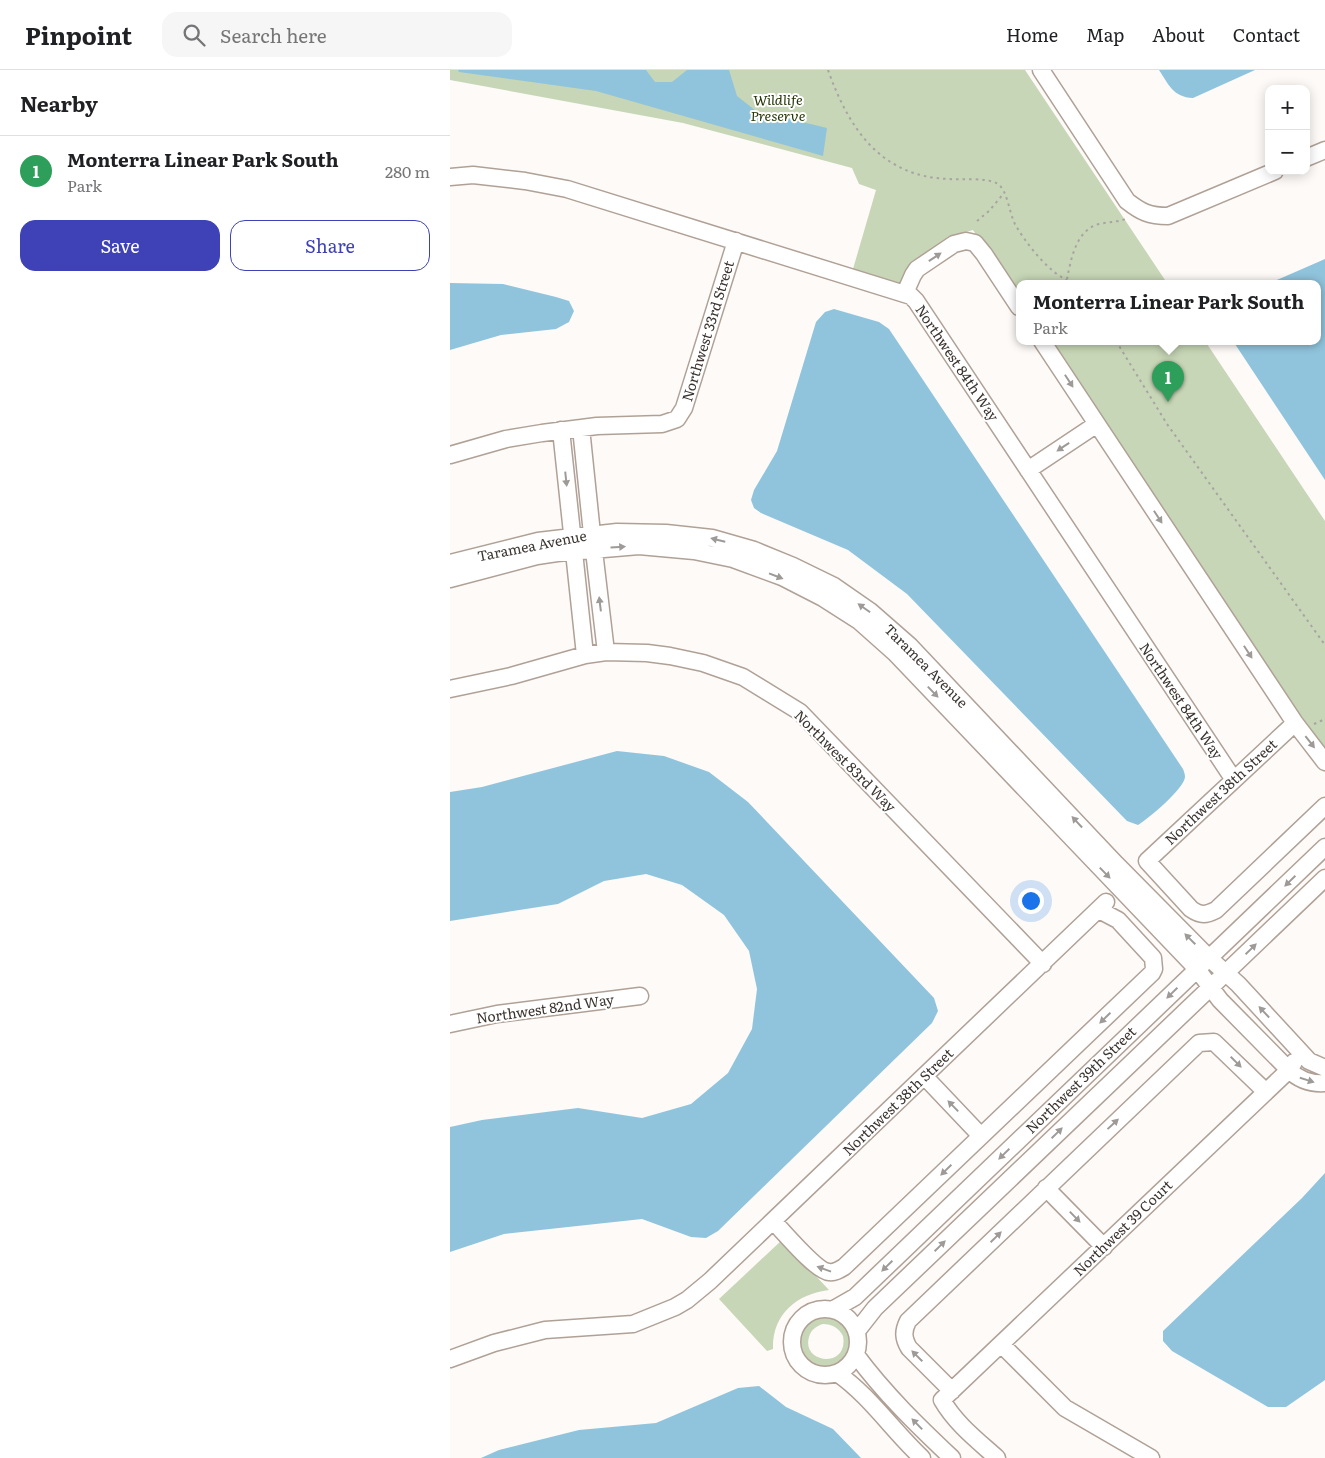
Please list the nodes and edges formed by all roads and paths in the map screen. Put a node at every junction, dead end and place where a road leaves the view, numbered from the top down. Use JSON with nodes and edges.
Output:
{"nodes":[{"id":1,"x":828,"y":70,"type":"edge"},
{"id":2,"x":1041,"y":70,"type":"edge"},
{"id":3,"x":1325,"y":150,"type":"edge"},
{"id":4,"x":1310,"y":156,"type":"edge"},
{"id":5,"x":1265,"y":175,"type":"edge"},
{"id":6,"x":450,"y":177,"type":"edge"},
{"id":7,"x":1004,"y":193,"type":"junction"},
{"id":8,"x":1126,"y":219,"type":"dead end"},
{"id":9,"x":977,"y":221,"type":"dead end"},
{"id":10,"x":736,"y":241,"type":"junction"},
{"id":11,"x":1066,"y":280,"type":"joint"},
{"id":12,"x":905,"y":293,"type":"junction"},
{"id":13,"x":1016,"y":302,"type":"edge"},
{"id":14,"x":1045,"y":345,"type":"edge"},
{"id":15,"x":1118,"y":345,"type":"edge"},
{"id":16,"x":1097,"y":424,"type":"junction"},
{"id":17,"x":581,"y":428,"type":"junction"},
{"id":18,"x":561,"y":430,"type":"junction"},
{"id":19,"x":450,"y":455,"type":"edge"},
{"id":20,"x":1028,"y":470,"type":"junction"},
{"id":21,"x":592,"y":542,"type":"junction"},
{"id":22,"x":574,"y":544,"type":"junction"},
{"id":23,"x":450,"y":563,"type":"edge"},
{"id":24,"x":450,"y":579,"type":"edge"},
{"id":25,"x":1325,"y":645,"type":"edge"},
{"id":26,"x":606,"y":652,"type":"junction"},
{"id":27,"x":585,"y":655,"type":"junction"},
{"id":28,"x":450,"y":689,"type":"edge"},
{"id":29,"x":1325,"y":719,"type":"edge"},
{"id":30,"x":1295,"y":723,"type":"junction"},
{"id":31,"x":1312,"y":725,"type":"dead end"},
{"id":32,"x":1325,"y":762,"type":"edge"},
{"id":33,"x":1234,"y":780,"type":"junction"},
{"id":34,"x":1325,"y":806,"type":"edge"},
{"id":35,"x":1325,"y":847,"type":"edge"},
{"id":36,"x":1325,"y":878,"type":"edge"},
{"id":37,"x":1043,"y":964,"type":"junction"},
{"id":38,"x":1203,"y":964,"type":"junction"},
{"id":39,"x":1225,"y":972,"type":"junction"},
{"id":40,"x":1210,"y":986,"type":"junction"},
{"id":41,"x":640,"y":996,"type":"dead end"},
{"id":42,"x":450,"y":1024,"type":"edge"},
{"id":43,"x":1300,"y":1051,"type":"junction"},
{"id":44,"x":1325,"y":1068,"type":"edge"},
{"id":45,"x":1289,"y":1070,"type":"junction"},
{"id":46,"x":924,"y":1077,"type":"junction"},
{"id":47,"x":1325,"y":1083,"type":"edge"},
{"id":48,"x":1266,"y":1092,"type":"junction"},
{"id":49,"x":981,"y":1136,"type":"junction"},
{"id":50,"x":1046,"y":1188,"type":"junction"},
{"id":51,"x":773,"y":1221,"type":"junction"},
{"id":52,"x":1104,"y":1247,"type":"junction"},
{"id":53,"x":834,"y":1309,"type":"junction"},
{"id":54,"x":857,"y":1331,"type":"junction"},
{"id":55,"x":1001,"y":1344,"type":"junction"},
{"id":56,"x":856,"y":1355,"type":"junction"},
{"id":57,"x":450,"y":1359,"type":"edge"},
{"id":58,"x":837,"y":1373,"type":"junction"},
{"id":59,"x":947,"y":1396,"type":"junction"},
{"id":60,"x":922,"y":1458,"type":"edge"},
{"id":61,"x":952,"y":1458,"type":"edge"},
{"id":62,"x":997,"y":1458,"type":"edge"},
{"id":63,"x":1150,"y":1458,"type":"edge"}],
"edges":[{"from":1,"to":7,"type":"path"},
{"from":2,"to":5,"type":"street"},
{"from":3,"to":4,"type":"street"},
{"from":6,"to":10,"type":"street","name":"Northwest 84th Way"},
{"from":7,"to":9,"type":"path"},
{"from":7,"to":11,"type":"path"},
{"from":8,"to":11,"type":"path"},
{"from":10,"to":12,"type":"street","name":"Northwest 84th Way"},
{"from":10,"to":17,"type":"street","name":"Northwest 33rd Street"},
{"from":12,"to":13,"type":"street","one_way":true},
{"from":12,"to":20,"type":"street","name":"Northwest 84th Way"},
{"from":14,"to":16,"type":"street","one_way":true},
{"from":15,"to":25,"type":"path"},
{"from":16,"to":20,"type":"street","one_way":true},
{"from":16,"to":30,"type":"street","one_way":true},
{"from":17,"to":18,"type":"street"},
{"from":17,"to":21,"type":"street"},
{"from":18,"to":19,"type":"street"},
{"from":18,"to":22,"type":"street","one_way":true},
{"from":20,"to":33,"type":"street","name":"Northwest 84th Way"},
{"from":21,"to":22,"type":"street","name":"Taramea Avenue"},
{"from":26,"to":21,"type":"street","one_way":true},
{"from":21,"to":38,"type":"street","name":"Taramea Avenue"},
{"from":22,"to":23,"type":"street","name":"Taramea Avenue"},
{"from":22,"to":24,"type":"street","name":"Taramea Avenue"},
{"from":22,"to":27,"type":"street"},
{"from":26,"to":27,"type":"street","name":"Northwest 83rd Way"},
{"from":26,"to":37,"type":"street","name":"Northwest 83rd Way"},
{"from":27,"to":28,"type":"street","name":"Northwest 83rd Way"},
{"from":29,"to":31,"type":"path"},
{"from":30,"to":32,"type":"street","one_way":true},
{"from":30,"to":33,"type":"street","name":"Northwest 38th Street"},
{"from":33,"to":34,"type":"street","name":"Northwest 38th Street"},
{"from":35,"to":38,"type":"street","name":"Northwest 39th Street","one_way":true},
{"from":39,"to":36,"type":"street","name":"Northwest 39th Street","one_way":true},
{"from":37,"to":46,"type":"street","name":"Northwest 38th Street"},
{"from":37,"to":49,"type":"street","name":"Northwest 38th Street","one_way":true},
{"from":38,"to":39,"type":"street","name":"Taramea Avenue"},
{"from":38,"to":40,"type":"street","name":"Taramea Avenue"},
{"from":38,"to":53,"type":"street","name":"Northwest 39th Street","one_way":true},
{"from":39,"to":40,"type":"street","name":"Northwest 39th Street"},
{"from":43,"to":39,"type":"street","name":"Taramea Avenue","one_way":true},
{"from":40,"to":45,"type":"street","name":"Taramea Avenue"},
{"from":54,"to":40,"type":"street","name":"Northwest 39th Street","one_way":true},
{"from":41,"to":42,"type":"street","name":"Northwest 82nd Way"},
{"from":43,"to":44,"type":"street","name":"Taramea Avenue"},
{"from":43,"to":45,"type":"street","name":"Northwest 39 Court"},
{"from":45,"to":47,"type":"street","name":"Taramea Avenue","one_way":true},
{"from":45,"to":48,"type":"street","name":"Northwest 39 Court"},
{"from":49,"to":46,"type":"street","one_way":true},
{"from":46,"to":51,"type":"street","name":"Northwest 38th Street"},
{"from":50,"to":48,"type":"street","one_way":true},
{"from":48,"to":52,"type":"street","name":"Northwest 39 Court"},
{"from":49,"to":51,"type":"street","one_way":true},
{"from":50,"to":52,"type":"street","one_way":true},
{"from":59,"to":50,"type":"street","one_way":true},
{"from":51,"to":57,"type":"street","name":"Northwest 38th Street"},
{"from":52,"to":55,"type":"street","name":"Northwest 39 Court"},
{"from":53,"to":54,"type":"street"},
{"from":53,"to":58,"type":"street"},
{"from":54,"to":56,"type":"street"},
{"from":55,"to":59,"type":"street","name":"Northwest 39 Court"},
{"from":55,"to":63,"type":"street"},
{"from":56,"to":58,"type":"street"},
{"from":61,"to":56,"type":"street","one_way":true},
{"from":58,"to":60,"type":"street"},
{"from":59,"to":62,"type":"street"}]}
